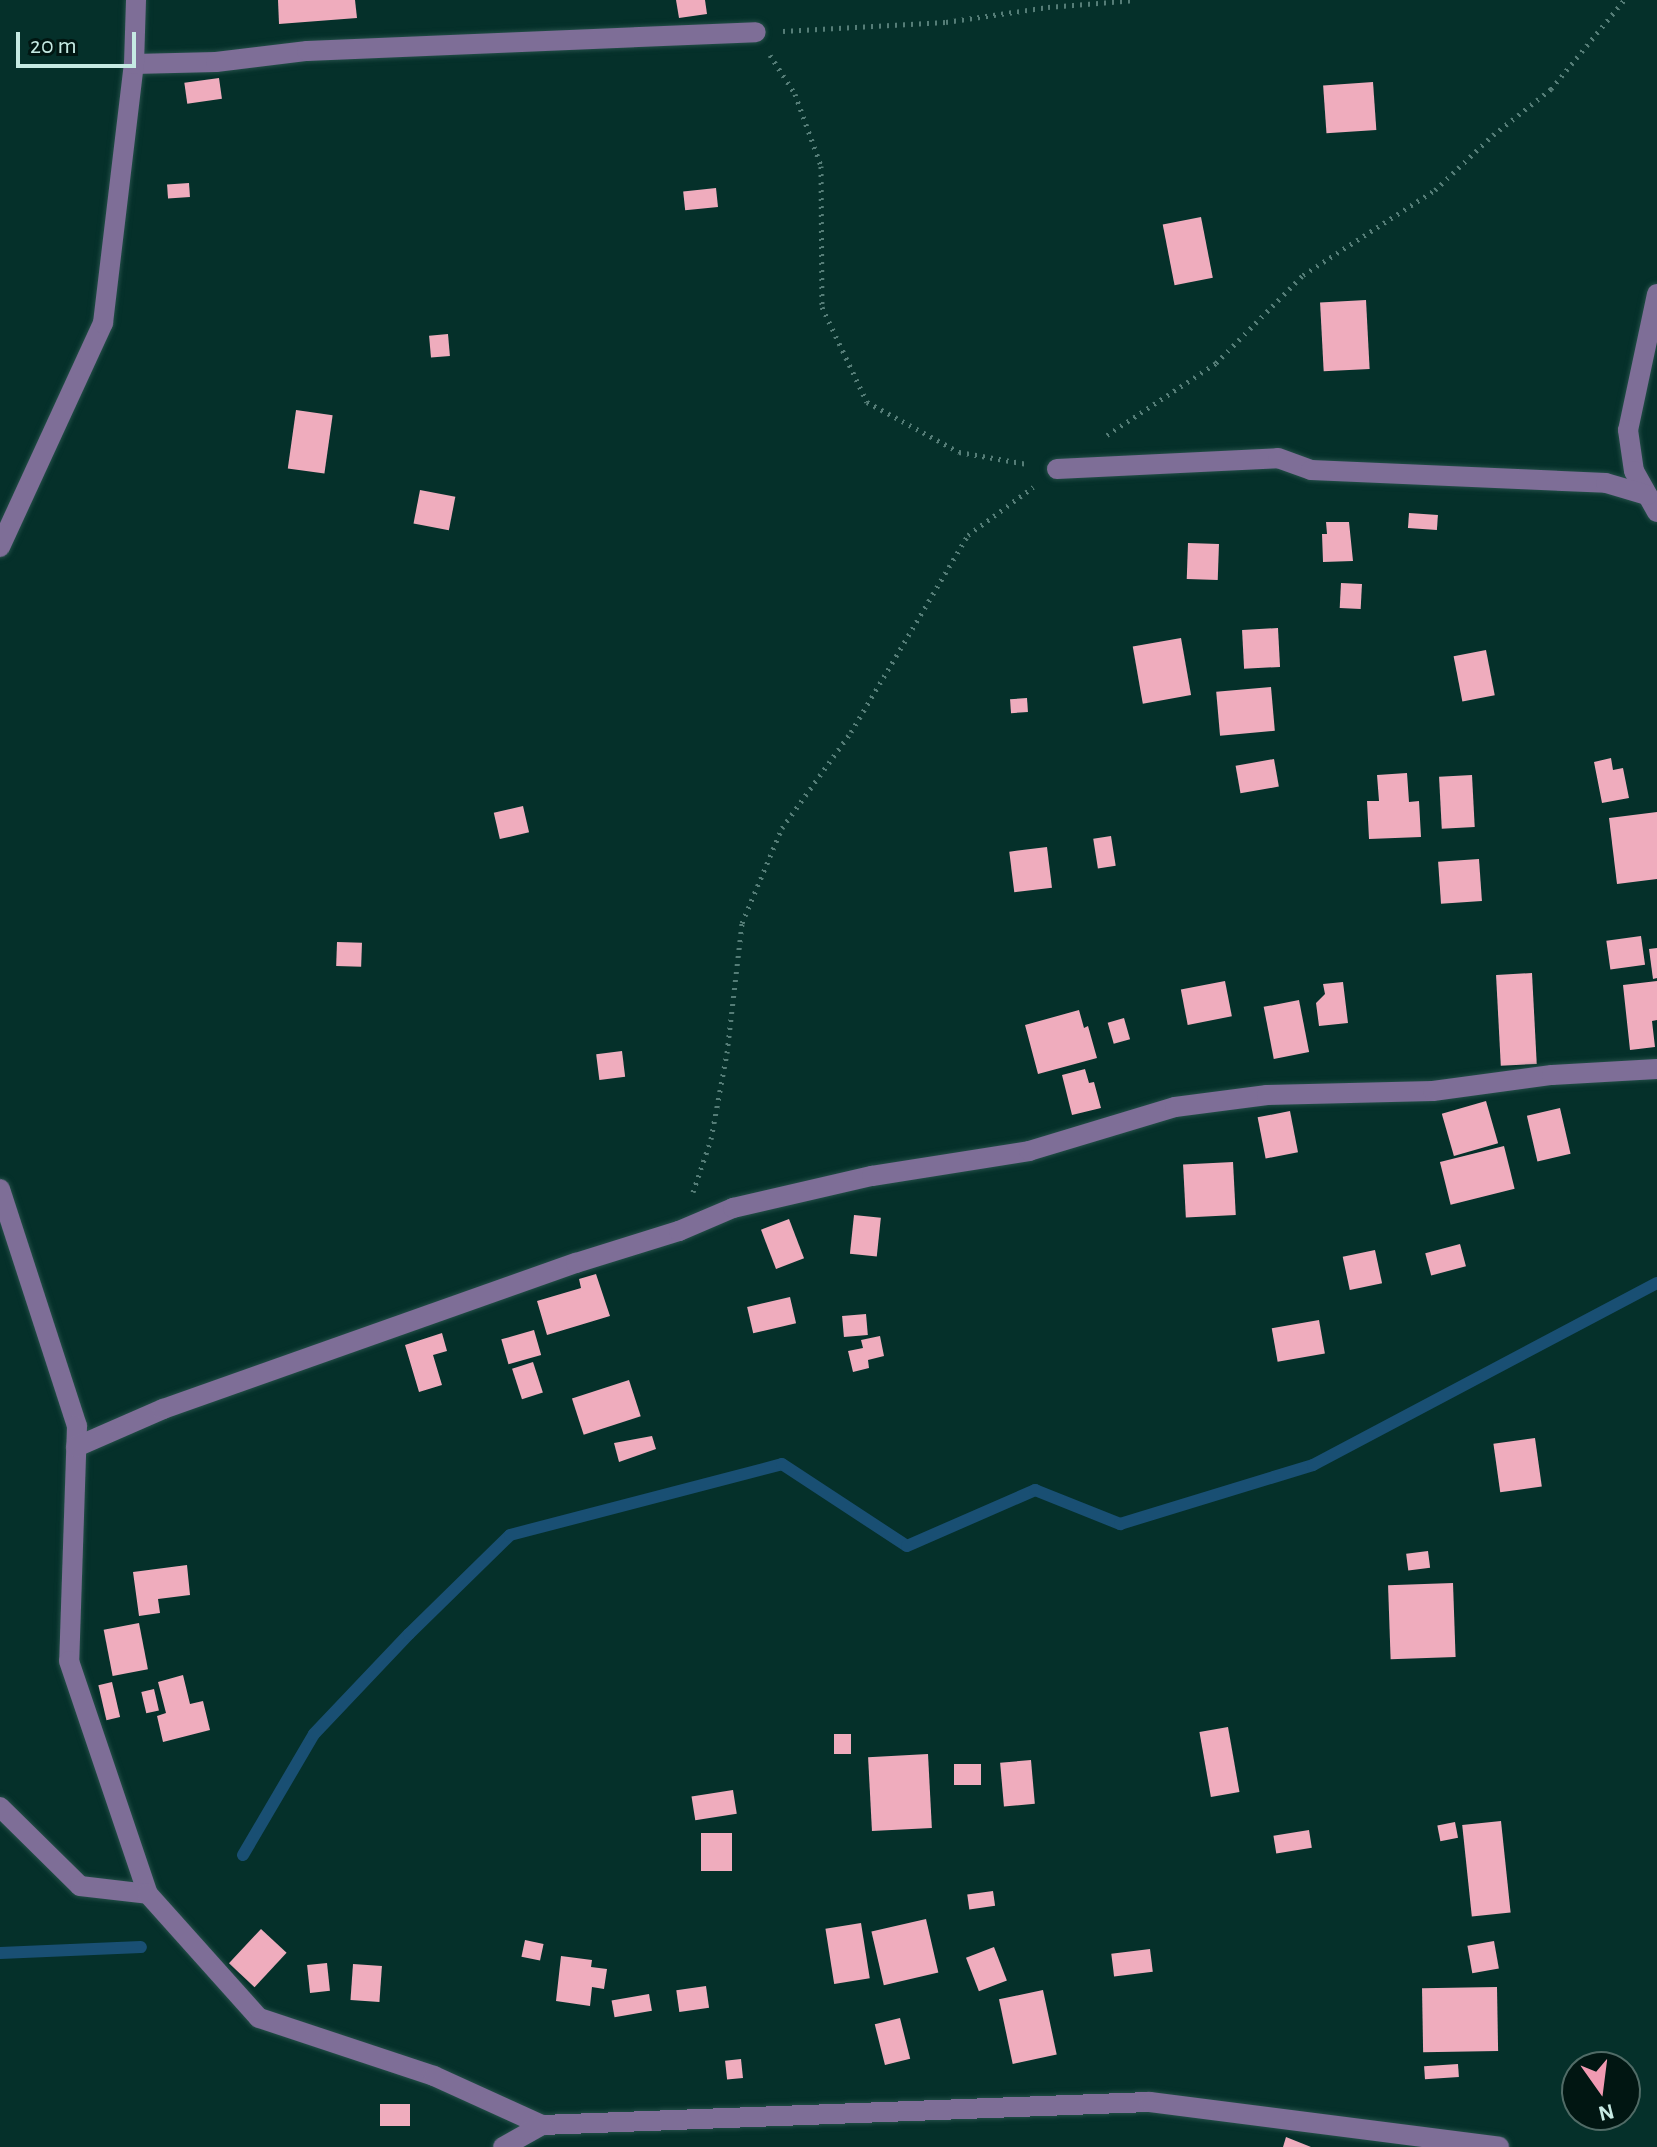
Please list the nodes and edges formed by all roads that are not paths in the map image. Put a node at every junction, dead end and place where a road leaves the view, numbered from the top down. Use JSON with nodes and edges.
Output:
{"nodes":[{"id":1,"x":136,"y":0,"type":"edge"},
{"id":2,"x":756,"y":32,"type":"road end"},
{"id":3,"x":134,"y":64,"type":"junction"},
{"id":4,"x":1657,"y":294,"type":"edge"},
{"id":5,"x":1057,"y":469,"type":"road end"},
{"id":6,"x":1652,"y":504,"type":"edge"},
{"id":7,"x":0,"y":547,"type":"edge"},
{"id":8,"x":1657,"y":1069,"type":"edge"},
{"id":9,"x":0,"y":1189,"type":"edge"},
{"id":10,"x":76,"y":1447,"type":"junction"},
{"id":11,"x":0,"y":1807,"type":"edge"},
{"id":12,"x":148,"y":1894,"type":"junction"},
{"id":13,"x":542,"y":2125,"type":"junction"},
{"id":14,"x":503,"y":2147,"type":"edge"},
{"id":15,"x":1499,"y":2147,"type":"edge"}],
"edges":[{"from":1,"to":3,"type":"street"},
{"from":2,"to":3,"type":"street"},
{"from":3,"to":7,"type":"street"},
{"from":4,"to":6,"type":"street"},
{"from":5,"to":6,"type":"street"},
{"from":8,"to":10,"type":"street"},
{"from":9,"to":10,"type":"street"},
{"from":10,"to":12,"type":"street"},
{"from":11,"to":12,"type":"street"},
{"from":12,"to":13,"type":"street"},
{"from":13,"to":14,"type":"street"},
{"from":13,"to":15,"type":"street"}]}
